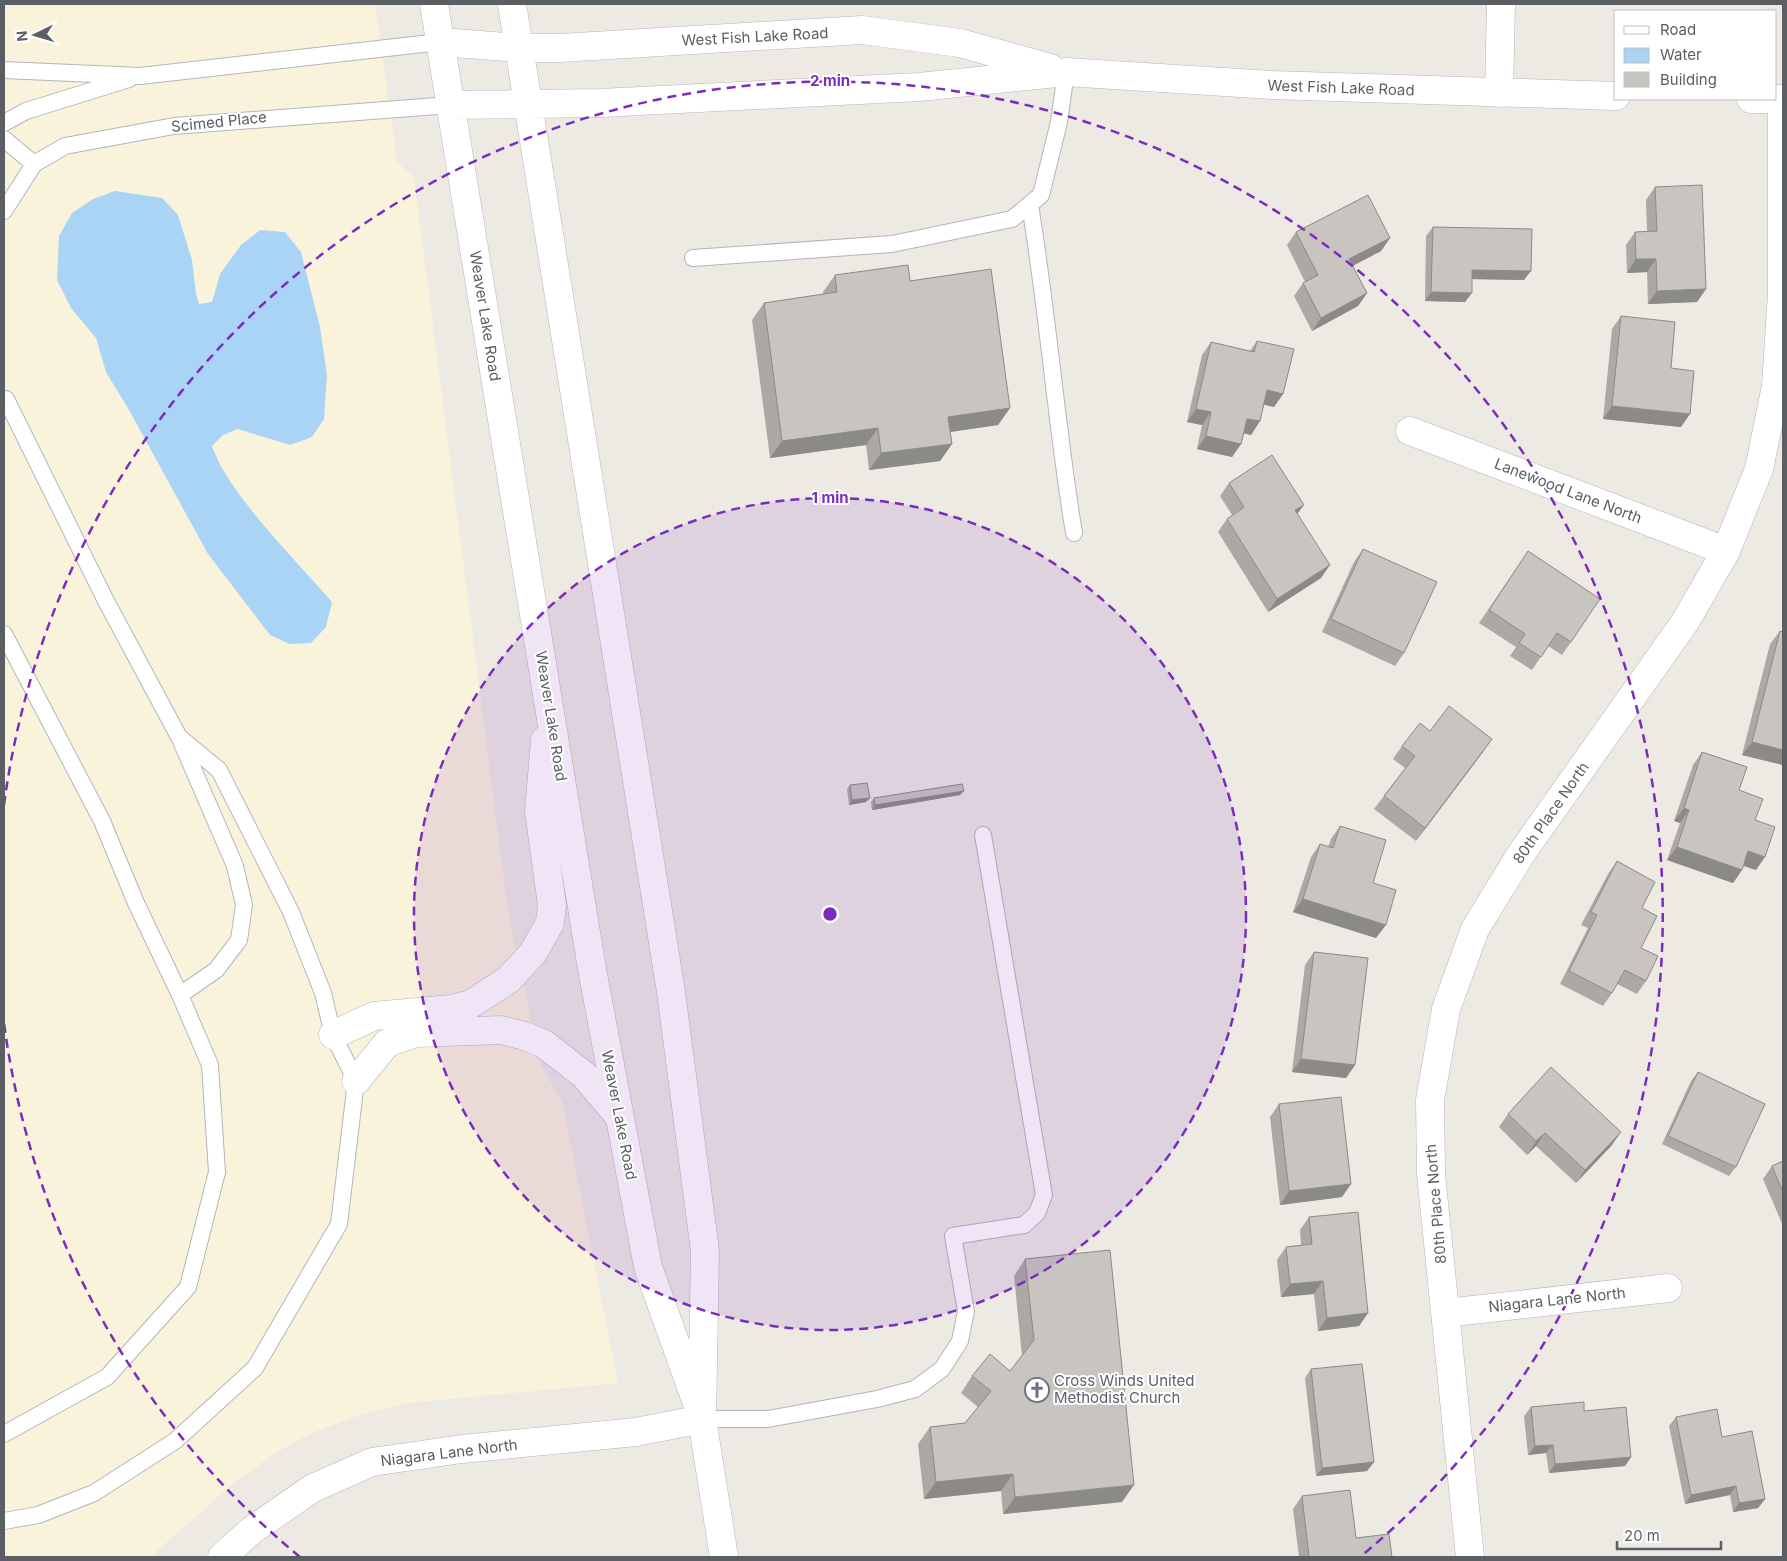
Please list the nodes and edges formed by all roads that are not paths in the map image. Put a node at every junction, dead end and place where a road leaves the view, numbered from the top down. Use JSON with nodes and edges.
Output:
{"nodes":[{"id":1,"x":434,"y":4,"type":"edge"},
{"id":2,"x":512,"y":4,"type":"edge"},
{"id":3,"x":1501,"y":4,"type":"edge"},
{"id":4,"x":440,"y":42,"type":"junction"},
{"id":5,"x":519,"y":48,"type":"junction"},
{"id":6,"x":4,"y":70,"type":"edge"},
{"id":7,"x":1066,"y":72,"type":"junction"},
{"id":8,"x":140,"y":76,"type":"junction"},
{"id":9,"x":1499,"y":93,"type":"junction"},
{"id":10,"x":1614,"y":96,"type":"edge"},
{"id":11,"x":1783,"y":100,"type":"edge"},
{"id":12,"x":450,"y":105,"type":"junction"},
{"id":13,"x":528,"y":105,"type":"junction"},
{"id":14,"x":4,"y":124,"type":"edge"},
{"id":15,"x":4,"y":138,"type":"edge"},
{"id":16,"x":34,"y":164,"type":"junction"},
{"id":17,"x":1030,"y":205,"type":"junction"},
{"id":18,"x":4,"y":211,"type":"edge"},
{"id":19,"x":693,"y":258,"type":"dead end"},
{"id":20,"x":4,"y":396,"type":"edge"},
{"id":21,"x":1410,"y":431,"type":"dead end"},
{"id":22,"x":1074,"y":533,"type":"dead end"},
{"id":23,"x":1726,"y":551,"type":"junction"},
{"id":24,"x":4,"y":634,"type":"edge"},
{"id":25,"x":548,"y":701,"type":"junction"},
{"id":26,"x":179,"y":737,"type":"junction"},
{"id":27,"x":983,"y":835,"type":"dead end"},
{"id":28,"x":180,"y":995,"type":"junction"},
{"id":29,"x":333,"y":1035,"type":"junction"},
{"id":30,"x":356,"y":1081,"type":"junction"},
{"id":31,"x":620,"y":1119,"type":"junction"},
{"id":32,"x":1668,"y":1288,"type":"dead end"},
{"id":33,"x":1446,"y":1313,"type":"junction"},
{"id":34,"x":702,"y":1419,"type":"junction"},
{"id":35,"x":4,"y":1434,"type":"edge"},
{"id":36,"x":4,"y":1521,"type":"edge"},
{"id":37,"x":222,"y":1557,"type":"edge"},
{"id":38,"x":724,"y":1557,"type":"edge"},
{"id":39,"x":1470,"y":1557,"type":"edge"}],
"edges":[{"from":1,"to":4,"type":"street","name":"Weaver Lake Road"},
{"from":2,"to":5,"type":"street","name":"Weaver Lake Road"},
{"from":3,"to":9,"type":"street"},
{"from":4,"to":5,"type":"street","name":"West Fish Lake Road"},
{"from":4,"to":8,"type":"lane"},
{"from":4,"to":12,"type":"street","name":"Weaver Lake Road"},
{"from":5,"to":7,"type":"street","name":"West Fish Lake Road"},
{"from":5,"to":13,"type":"street","name":"Weaver Lake Road"},
{"from":6,"to":8,"type":"lane"},
{"from":7,"to":9,"type":"street","name":"West Fish Lake Road"},
{"from":7,"to":13,"type":"street","name":"West Fish Lake Road"},
{"from":7,"to":17,"type":"lane"},
{"from":8,"to":14,"type":"lane"},
{"from":9,"to":10,"type":"street","name":"West Fish Lake Road"},
{"from":11,"to":23,"type":"street","name":"80th Place North"},
{"from":12,"to":13,"type":"street","name":"West Fish Lake Road"},
{"from":12,"to":16,"type":"lane","name":"Scimed Place"},
{"from":12,"to":25,"type":"street","name":"Weaver Lake Road"},
{"from":13,"to":34,"type":"street","name":"Weaver Lake Road"},
{"from":15,"to":16,"type":"lane"},
{"from":16,"to":18,"type":"lane"},
{"from":17,"to":19,"type":"lane"},
{"from":17,"to":22,"type":"lane"},
{"from":20,"to":26,"type":"lane"},
{"from":21,"to":23,"type":"street","name":"Lanewood Lane North"},
{"from":23,"to":33,"type":"street","name":"80th Place North"},
{"from":24,"to":28,"type":"lane"},
{"from":25,"to":29,"type":"street"},
{"from":25,"to":31,"type":"street","name":"Weaver Lake Road"},
{"from":26,"to":28,"type":"lane"},
{"from":26,"to":29,"type":"lane"},
{"from":27,"to":34,"type":"lane"},
{"from":28,"to":35,"type":"lane"},
{"from":29,"to":30,"type":"lane"},
{"from":30,"to":31,"type":"street"},
{"from":30,"to":36,"type":"lane"},
{"from":31,"to":34,"type":"street","name":"Weaver Lake Road"},
{"from":32,"to":33,"type":"street","name":"Niagara Lane North"},
{"from":33,"to":39,"type":"street","name":"80th Place North"},
{"from":34,"to":37,"type":"street","name":"Niagara Lane North"},
{"from":34,"to":38,"type":"street","name":"Weaver Lake Road"}]}
